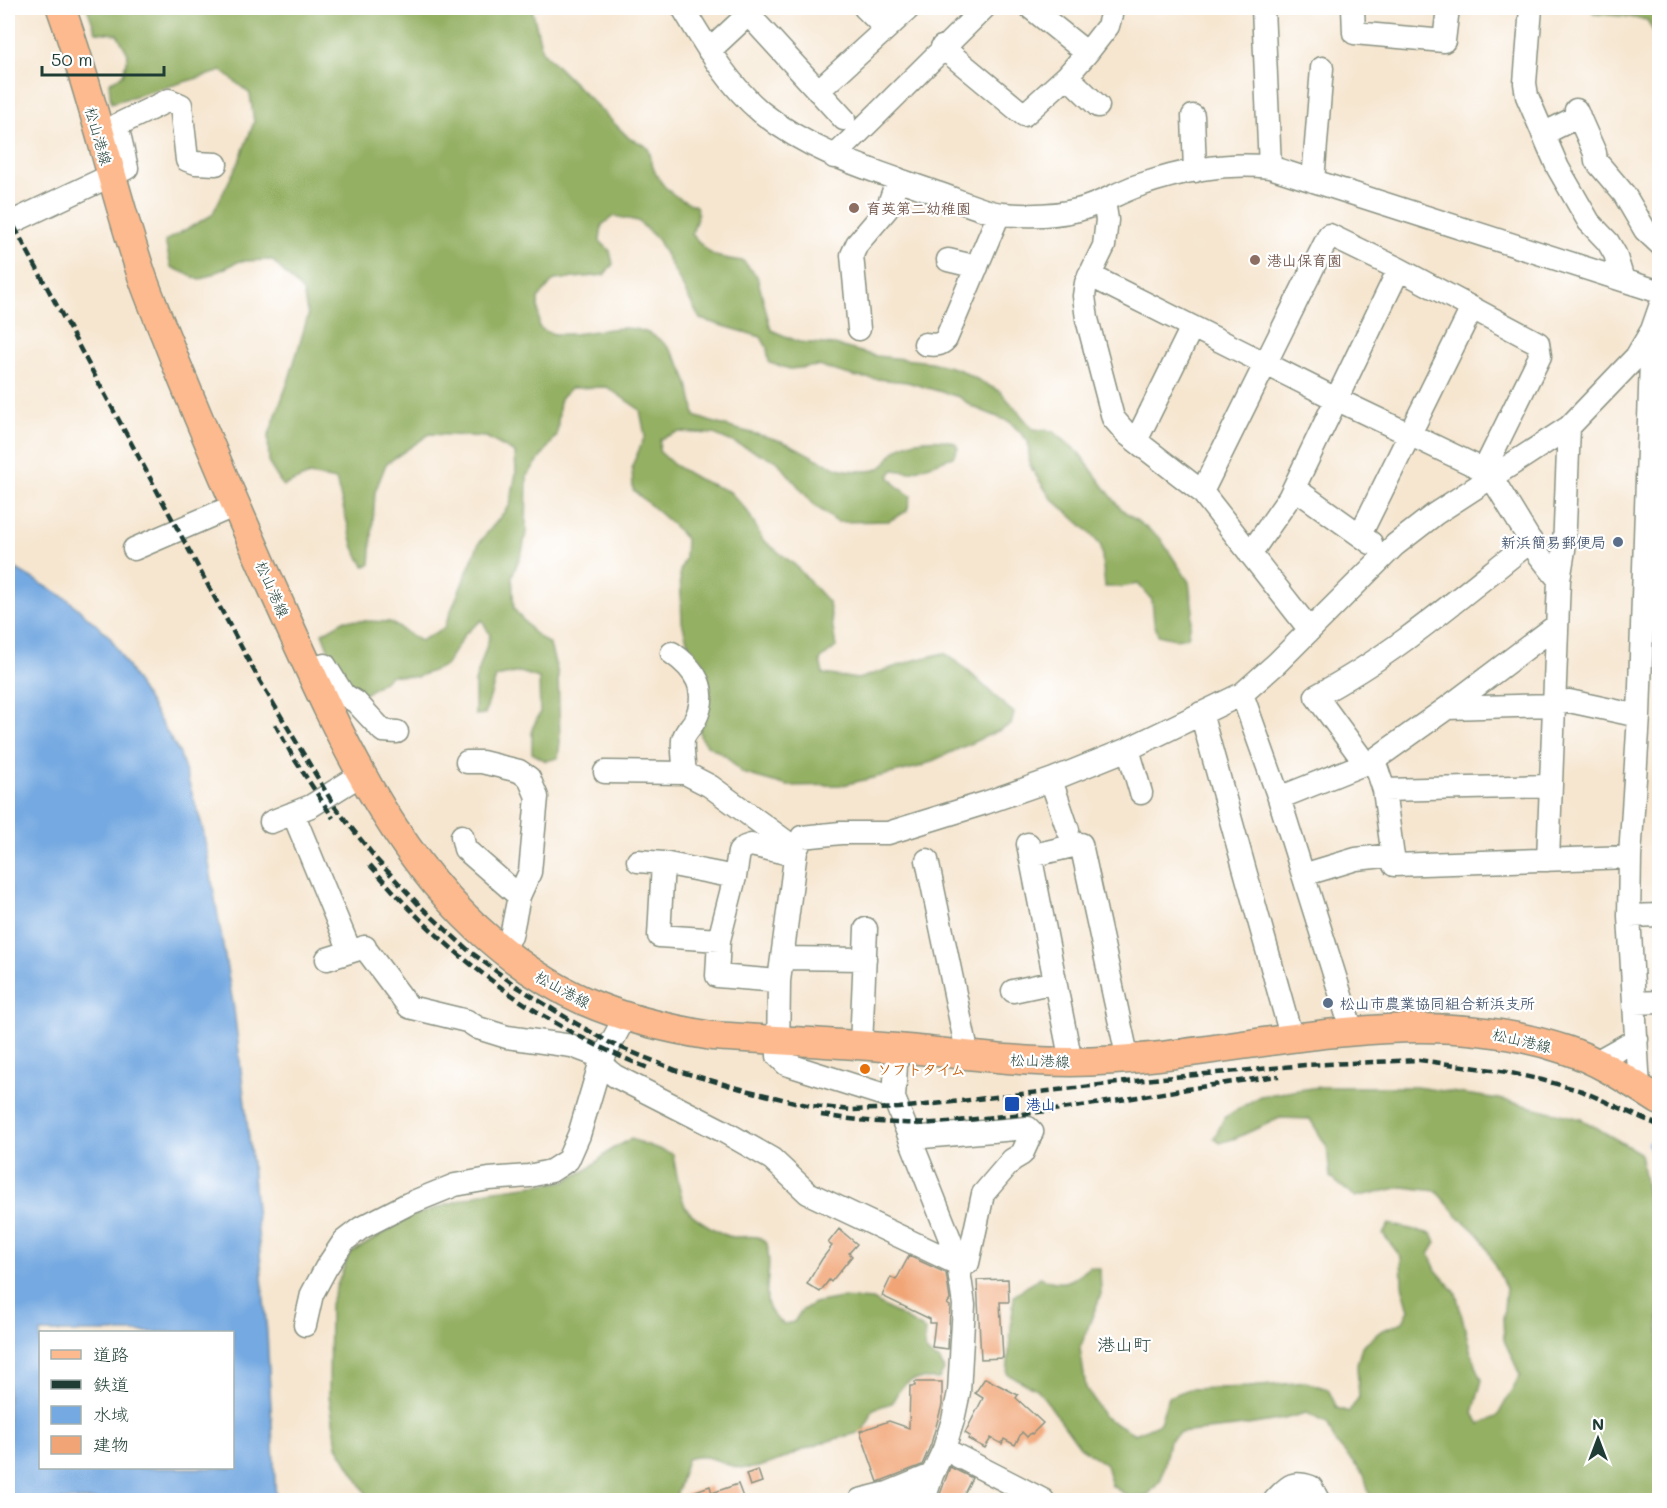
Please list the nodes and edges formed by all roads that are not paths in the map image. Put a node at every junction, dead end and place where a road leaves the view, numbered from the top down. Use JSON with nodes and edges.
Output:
{"nodes":[{"id":1,"x":61,"y":8,"type":"edge"},
{"id":2,"x":683,"y":8,"type":"edge"},
{"id":3,"x":865,"y":8,"type":"edge"},
{"id":4,"x":909,"y":8,"type":"edge"},
{"id":5,"x":984,"y":8,"type":"edge"},
{"id":6,"x":1031,"y":8,"type":"edge"},
{"id":7,"x":1109,"y":8,"type":"edge"},
{"id":8,"x":1263,"y":8,"type":"edge"},
{"id":9,"x":1353,"y":8,"type":"edge"},
{"id":10,"x":1448,"y":8,"type":"edge"},
{"id":11,"x":1531,"y":8,"type":"edge"},
{"id":12,"x":742,"y":13,"type":"edge"},
{"id":13,"x":886,"y":29,"type":"junction"},
{"id":14,"x":942,"y":47,"type":"junction"},
{"id":15,"x":709,"y":51,"type":"junction"},
{"id":16,"x":1087,"y":53,"type":"junction"},
{"id":17,"x":1322,"y":68,"type":"dead end"},
{"id":18,"x":1067,"y":76,"type":"junction"},
{"id":19,"x":818,"y":91,"type":"junction"},
{"id":20,"x":1098,"y":106,"type":"dead end"},
{"id":21,"x":1193,"y":116,"type":"dead end"},
{"id":22,"x":844,"y":119,"type":"dead end"},
{"id":23,"x":1543,"y":134,"type":"junction"},
{"id":24,"x":834,"y":157,"type":"junction"},
{"id":25,"x":216,"y":164,"type":"dead end"},
{"id":26,"x":1270,"y":167,"type":"junction"},
{"id":27,"x":1195,"y":171,"type":"junction"},
{"id":28,"x":111,"y":176,"type":"junction"},
{"id":29,"x":898,"y":179,"type":"junction"},
{"id":30,"x":1313,"y":181,"type":"junction"},
{"id":31,"x":1104,"y":201,"type":"junction"},
{"id":32,"x":999,"y":214,"type":"junction"},
{"id":33,"x":8,"y":224,"type":"edge"},
{"id":34,"x":1659,"y":244,"type":"edge"},
{"id":35,"x":948,"y":260,"type":"dead end"},
{"id":36,"x":977,"y":267,"type":"junction"},
{"id":37,"x":1400,"y":269,"type":"junction"},
{"id":38,"x":1089,"y":276,"type":"junction"},
{"id":39,"x":1623,"y":280,"type":"junction"},
{"id":40,"x":1659,"y":292,"type":"edge"},
{"id":41,"x":1659,"y":307,"type":"edge"},
{"id":42,"x":1472,"y":308,"type":"junction"},
{"id":43,"x":1192,"y":327,"type":"junction"},
{"id":44,"x":859,"y":329,"type":"dead end"},
{"id":45,"x":1652,"y":330,"type":"junction"},
{"id":46,"x":925,"y":344,"type":"dead end"},
{"id":47,"x":1266,"y":364,"type":"junction"},
{"id":48,"x":1655,"y":389,"type":"edge"},
{"id":49,"x":1338,"y":400,"type":"junction"},
{"id":50,"x":1569,"y":427,"type":"junction"},
{"id":51,"x":1410,"y":434,"type":"junction"},
{"id":52,"x":1136,"y":441,"type":"junction"},
{"id":53,"x":1488,"y":474,"type":"junction"},
{"id":54,"x":1294,"y":488,"type":"junction"},
{"id":55,"x":1202,"y":492,"type":"junction"},
{"id":56,"x":1653,"y":492,"type":"edge"},
{"id":57,"x":236,"y":505,"type":"junction"},
{"id":58,"x":1360,"y":535,"type":"junction"},
{"id":59,"x":1531,"y":542,"type":"junction"},
{"id":60,"x":134,"y":549,"type":"dead end"},
{"id":61,"x":1250,"y":554,"type":"junction"},
{"id":62,"x":1386,"y":554,"type":"junction"},
{"id":63,"x":1652,"y":575,"type":"edge"},
{"id":64,"x":1559,"y":580,"type":"junction"},
{"id":65,"x":1557,"y":625,"type":"junction"},
{"id":66,"x":1310,"y":630,"type":"junction"},
{"id":67,"x":672,"y":652,"type":"dead end"},
{"id":68,"x":309,"y":669,"type":"junction"},
{"id":69,"x":1242,"y":694,"type":"junction"},
{"id":70,"x":1553,"y":705,"type":"junction"},
{"id":71,"x":1447,"y":708,"type":"junction"},
{"id":72,"x":1202,"y":713,"type":"junction"},
{"id":73,"x":1639,"y":716,"type":"junction"},
{"id":74,"x":398,"y":732,"type":"dead end"},
{"id":75,"x":1128,"y":749,"type":"junction"},
{"id":76,"x":467,"y":762,"type":"dead end"},
{"id":77,"x":1369,"y":762,"type":"junction"},
{"id":78,"x":605,"y":772,"type":"dead end"},
{"id":79,"x":685,"y":772,"type":"junction"},
{"id":80,"x":362,"y":774,"type":"junction"},
{"id":81,"x":1051,"y":780,"type":"junction"},
{"id":82,"x":1551,"y":786,"type":"junction"},
{"id":83,"x":1384,"y":790,"type":"junction"},
{"id":84,"x":1141,"y":793,"type":"dead end"},
{"id":85,"x":1279,"y":798,"type":"junction"},
{"id":86,"x":293,"y":813,"type":"junction"},
{"id":87,"x":271,"y":822,"type":"dead end"},
{"id":88,"x":1068,"y":830,"type":"dead end"},
{"id":89,"x":462,"y":836,"type":"dead end"},
{"id":90,"x":796,"y":852,"type":"junction"},
{"id":91,"x":1393,"y":855,"type":"junction"},
{"id":92,"x":1630,"y":857,"type":"junction"},
{"id":93,"x":927,"y":860,"type":"dead end"},
{"id":94,"x":1548,"y":860,"type":"junction"},
{"id":95,"x":638,"y":861,"type":"dead end"},
{"id":96,"x":663,"y":863,"type":"junction"},
{"id":97,"x":1303,"y":875,"type":"junction"},
{"id":98,"x":735,"y":877,"type":"junction"},
{"id":99,"x":519,"y":896,"type":"junction"},
{"id":100,"x":1659,"y":915,"type":"edge"},
{"id":101,"x":1629,"y":916,"type":"junction"},
{"id":102,"x":866,"y":929,"type":"dead end"},
{"id":103,"x":719,"y":940,"type":"junction"},
{"id":104,"x":363,"y":948,"type":"junction"},
{"id":105,"x":501,"y":948,"type":"junction"},
{"id":106,"x":782,"y":958,"type":"junction"},
{"id":107,"x":327,"y":959,"type":"dead end"},
{"id":108,"x":865,"y":959,"type":"junction"},
{"id":109,"x":779,"y":981,"type":"junction"},
{"id":110,"x":1055,"y":982,"type":"junction"},
{"id":111,"x":1012,"y":992,"type":"dead end"},
{"id":112,"x":1659,"y":1002,"type":"edge"},
{"id":113,"x":1634,"y":1003,"type":"junction"},
{"id":114,"x":625,"y":1017,"type":"junction"},
{"id":115,"x":1352,"y":1031,"type":"junction"},
{"id":116,"x":1637,"y":1038,"type":"junction"},
{"id":117,"x":1292,"y":1039,"type":"junction"},
{"id":118,"x":777,"y":1040,"type":"junction"},
{"id":119,"x":861,"y":1046,"type":"junction"},
{"id":120,"x":897,"y":1048,"type":"junction"},
{"id":121,"x":968,"y":1056,"type":"junction"},
{"id":122,"x":1128,"y":1060,"type":"junction"},
{"id":123,"x":602,"y":1061,"type":"junction"},
{"id":124,"x":1071,"y":1062,"type":"junction"},
{"id":125,"x":1596,"y":1062,"type":"junction"},
{"id":126,"x":1649,"y":1095,"type":"edge"},
{"id":127,"x":894,"y":1098,"type":"junction"},
{"id":128,"x":911,"y":1138,"type":"junction"},
{"id":129,"x":958,"y":1264,"type":"junction"},
{"id":130,"x":305,"y":1325,"type":"dead end"},
{"id":131,"x":944,"y":1449,"type":"junction"},
{"id":132,"x":933,"y":1475,"type":"junction"},
{"id":133,"x":860,"y":1500,"type":"edge"},
{"id":134,"x":924,"y":1500,"type":"edge"},
{"id":135,"x":1043,"y":1500,"type":"edge"},
{"id":136,"x":1275,"y":1500,"type":"edge"},
{"id":137,"x":1318,"y":1500,"type":"edge"}],
"edges":[{"from":1,"to":28,"type":"main road","name":"松山港線"},
{"from":2,"to":15,"type":"street"},
{"from":3,"to":13,"type":"street"},
{"from":4,"to":13,"type":"street"},
{"from":5,"to":14,"type":"street"},
{"from":6,"to":16,"type":"street"},
{"from":7,"to":16,"type":"street"},
{"from":8,"to":26,"type":"street"},
{"from":9,"to":10,"type":"street"},
{"from":11,"to":23,"type":"street"},
{"from":12,"to":15,"type":"street"},
{"from":12,"to":19,"type":"street"},
{"from":13,"to":19,"type":"street"},
{"from":14,"to":18,"type":"street"},
{"from":14,"to":24,"type":"street"},
{"from":15,"to":24,"type":"street"},
{"from":16,"to":18,"type":"street"},
{"from":17,"to":30,"type":"street"},
{"from":18,"to":20,"type":"street"},
{"from":19,"to":22,"type":"street"},
{"from":21,"to":27,"type":"street"},
{"from":23,"to":34,"type":"street"},
{"from":23,"to":39,"type":"street"},
{"from":24,"to":29,"type":"street"},
{"from":25,"to":28,"type":"street"},
{"from":26,"to":27,"type":"street"},
{"from":26,"to":30,"type":"street"},
{"from":27,"to":31,"type":"street"},
{"from":28,"to":33,"type":"street"},
{"from":28,"to":57,"type":"main road","name":"松山港線"},
{"from":29,"to":32,"type":"street"},
{"from":29,"to":44,"type":"street"},
{"from":30,"to":39,"type":"street"},
{"from":31,"to":32,"type":"street"},
{"from":31,"to":38,"type":"street"},
{"from":32,"to":36,"type":"street"},
{"from":35,"to":36,"type":"street"},
{"from":36,"to":46,"type":"street"},
{"from":37,"to":42,"type":"street"},
{"from":37,"to":47,"type":"street"},
{"from":37,"to":49,"type":"street"},
{"from":38,"to":43,"type":"street"},
{"from":38,"to":52,"type":"street"},
{"from":39,"to":40,"type":"street"},
{"from":41,"to":45,"type":"street"},
{"from":42,"to":51,"type":"street"},
{"from":42,"to":53,"type":"street"},
{"from":43,"to":47,"type":"street"},
{"from":43,"to":52,"type":"street"},
{"from":45,"to":48,"type":"street"},
{"from":45,"to":50,"type":"street"},
{"from":47,"to":49,"type":"street"},
{"from":47,"to":55,"type":"street"},
{"from":48,"to":56,"type":"street"},
{"from":49,"to":51,"type":"street"},
{"from":49,"to":54,"type":"street"},
{"from":50,"to":53,"type":"street"},
{"from":50,"to":64,"type":"street"},
{"from":51,"to":53,"type":"street"},
{"from":51,"to":58,"type":"street"},
{"from":52,"to":55,"type":"street"},
{"from":53,"to":59,"type":"street"},
{"from":53,"to":62,"type":"street"},
{"from":54,"to":58,"type":"street"},
{"from":54,"to":61,"type":"street"},
{"from":55,"to":61,"type":"street"},
{"from":56,"to":63,"type":"street"},
{"from":57,"to":60,"type":"street"},
{"from":57,"to":68,"type":"main road","name":"松山港線"},
{"from":58,"to":62,"type":"street"},
{"from":59,"to":64,"type":"street"},
{"from":59,"to":77,"type":"street"},
{"from":61,"to":66,"type":"street"},
{"from":62,"to":66,"type":"street"},
{"from":63,"to":73,"type":"street"},
{"from":64,"to":65,"type":"street"},
{"from":65,"to":70,"type":"street"},
{"from":65,"to":71,"type":"street"},
{"from":66,"to":69,"type":"street"},
{"from":67,"to":79,"type":"street"},
{"from":68,"to":74,"type":"street"},
{"from":68,"to":80,"type":"main road","name":"松山港線"},
{"from":69,"to":72,"type":"street"},
{"from":69,"to":85,"type":"street"},
{"from":70,"to":71,"type":"street"},
{"from":70,"to":73,"type":"street"},
{"from":70,"to":82,"type":"street"},
{"from":71,"to":77,"type":"street"},
{"from":72,"to":75,"type":"street"},
{"from":72,"to":117,"type":"street"},
{"from":73,"to":92,"type":"street"},
{"from":75,"to":81,"type":"street"},
{"from":75,"to":84,"type":"street"},
{"from":76,"to":99,"type":"street"},
{"from":77,"to":83,"type":"street"},
{"from":77,"to":85,"type":"street"},
{"from":78,"to":79,"type":"street"},
{"from":79,"to":90,"type":"street"},
{"from":80,"to":86,"type":"street"},
{"from":80,"to":105,"type":"main road","name":"松山港線"},
{"from":81,"to":88,"type":"street"},
{"from":81,"to":90,"type":"street"},
{"from":82,"to":83,"type":"street"},
{"from":82,"to":94,"type":"street"},
{"from":83,"to":91,"type":"street"},
{"from":85,"to":97,"type":"street"},
{"from":86,"to":87,"type":"street"},
{"from":86,"to":104,"type":"street"},
{"from":89,"to":99,"type":"street"},
{"from":90,"to":98,"type":"street"},
{"from":90,"to":106,"type":"street"},
{"from":91,"to":94,"type":"street"},
{"from":91,"to":97,"type":"street"},
{"from":92,"to":94,"type":"street"},
{"from":92,"to":101,"type":"street"},
{"from":93,"to":121,"type":"street"},
{"from":95,"to":96,"type":"street"},
{"from":96,"to":98,"type":"street"},
{"from":96,"to":103,"type":"street"},
{"from":97,"to":115,"type":"street"},
{"from":98,"to":103,"type":"street"},
{"from":99,"to":105,"type":"street"},
{"from":100,"to":101,"type":"street"},
{"from":101,"to":113,"type":"street"},
{"from":102,"to":108,"type":"street"},
{"from":103,"to":109,"type":"street"},
{"from":104,"to":107,"type":"street"},
{"from":104,"to":123,"type":"street"},
{"from":105,"to":114,"type":"main road","name":"松山港線"},
{"from":106,"to":108,"type":"street"},
{"from":106,"to":109,"type":"street"},
{"from":108,"to":119,"type":"street"},
{"from":109,"to":118,"type":"street"},
{"from":110,"to":111,"type":"street"},
{"from":110,"to":122,"type":"street"},
{"from":110,"to":124,"type":"street"},
{"from":112,"to":113,"type":"street"},
{"from":113,"to":116,"type":"street"},
{"from":114,"to":118,"type":"main road","name":"松山港線"},
{"from":114,"to":123,"type":"street"},
{"from":115,"to":117,"type":"main road","name":"松山港線"},
{"from":115,"to":125,"type":"main road","name":"松山港線"},
{"from":116,"to":125,"type":"street"},
{"from":116,"to":126,"type":"street"},
{"from":117,"to":122,"type":"main road","name":"松山港線"},
{"from":118,"to":119,"type":"main road","name":"松山港線"},
{"from":118,"to":127,"type":"street"},
{"from":119,"to":120,"type":"main road","name":"松山港線"},
{"from":120,"to":121,"type":"main road","name":"松山港線"},
{"from":120,"to":127,"type":"street"},
{"from":121,"to":124,"type":"main road","name":"松山港線"},
{"from":122,"to":124,"type":"main road","name":"松山港線"},
{"from":123,"to":129,"type":"street"},
{"from":123,"to":130,"type":"street"},
{"from":125,"to":126,"type":"main road","name":"松山港線"},
{"from":127,"to":128,"type":"street"},
{"from":128,"to":129,"type":"street"},
{"from":128,"to":129,"type":"street"},
{"from":129,"to":131,"type":"street"},
{"from":131,"to":132,"type":"street"},
{"from":131,"to":135,"type":"street"},
{"from":132,"to":133,"type":"street"},
{"from":132,"to":134,"type":"street"},
{"from":136,"to":137,"type":"street"}]}
